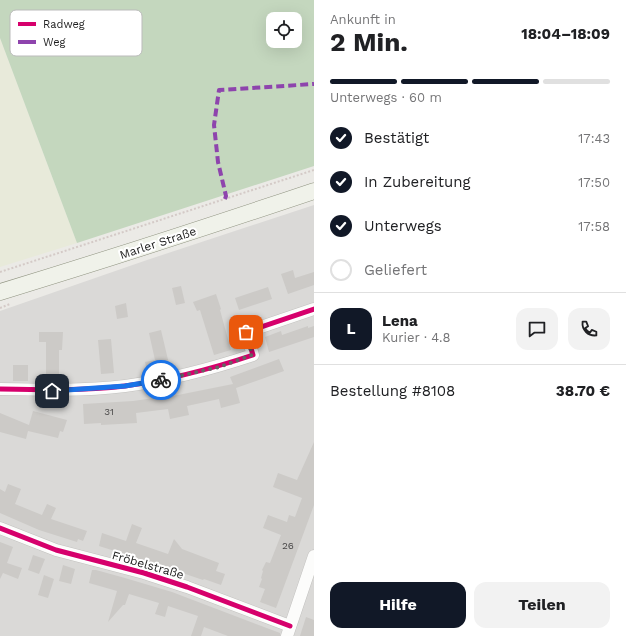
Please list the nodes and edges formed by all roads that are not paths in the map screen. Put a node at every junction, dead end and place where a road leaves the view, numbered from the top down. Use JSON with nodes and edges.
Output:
{"nodes":[{"id":1,"x":314,"y":190,"type":"edge"},
{"id":2,"x":0,"y":292,"type":"edge"},
{"id":3,"x":314,"y":309,"type":"edge"},
{"id":4,"x":0,"y":390,"type":"edge"},
{"id":5,"x":0,"y":528,"type":"edge"},
{"id":6,"x":314,"y":556,"type":"edge"},
{"id":7,"x":288,"y":631,"type":"edge"}],
"edges":[{"from":1,"to":2,"type":"main road","name":"Marler Straße"},
{"from":3,"to":4,"type":"street"},
{"from":5,"to":7,"type":"street","name":"Fröbelstraße"},
{"from":6,"to":7,"type":"street"}]}
